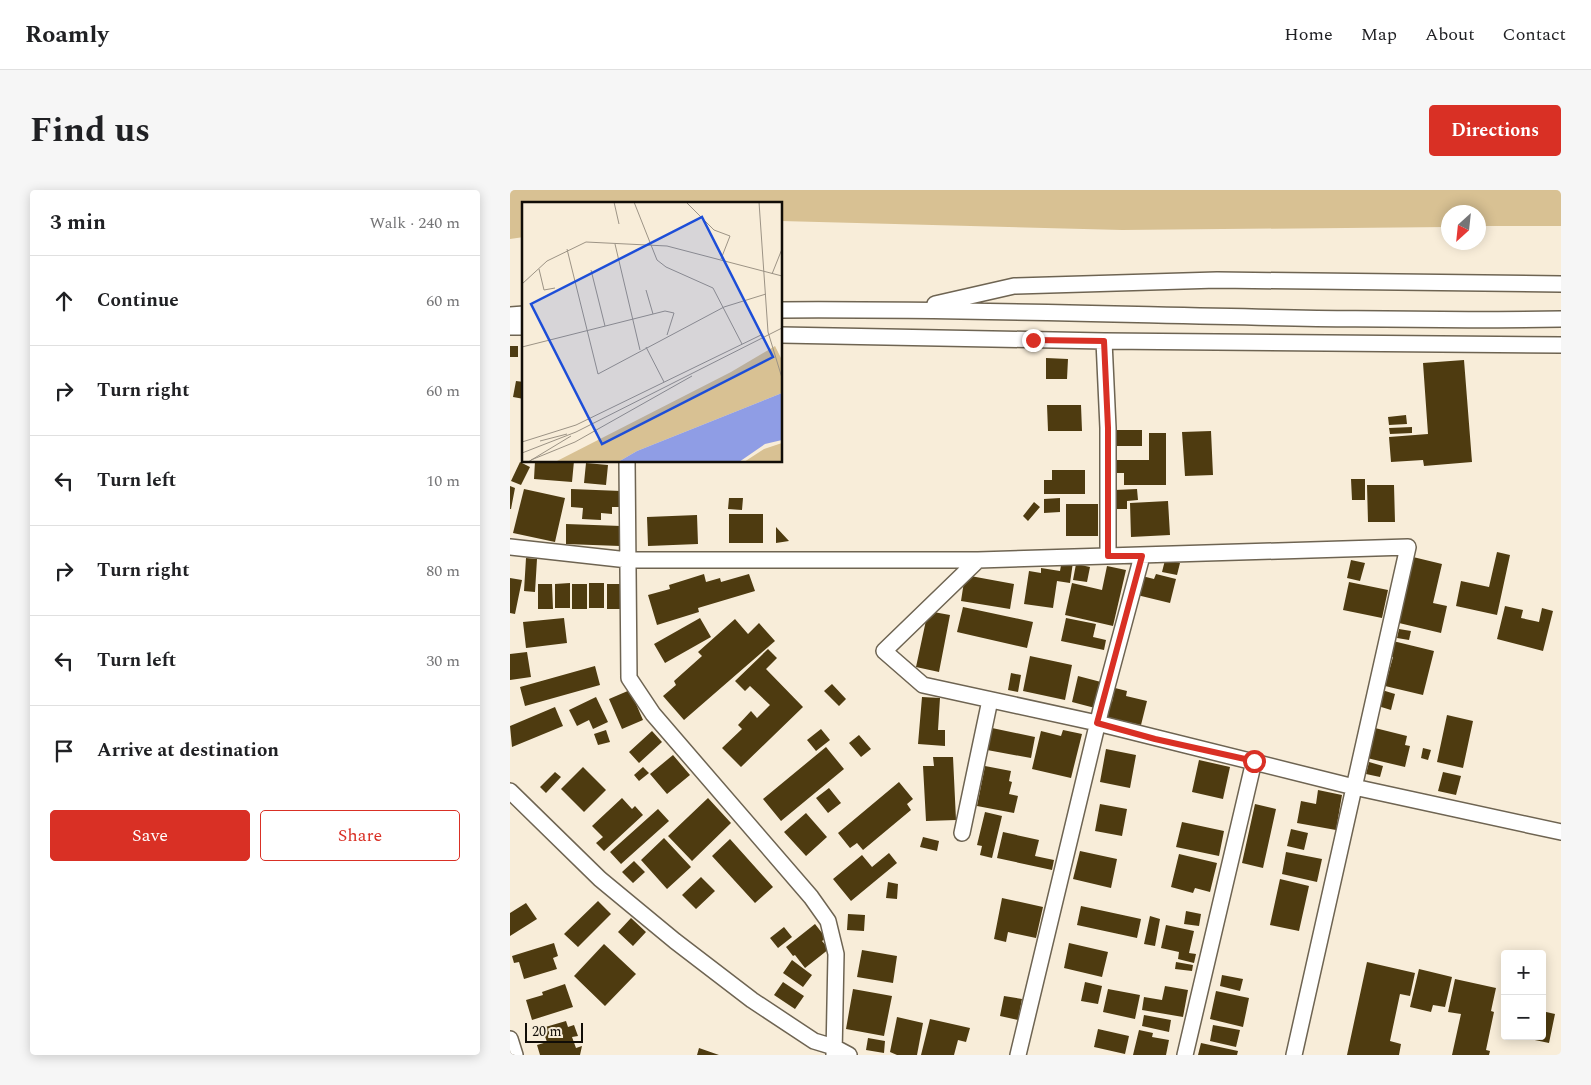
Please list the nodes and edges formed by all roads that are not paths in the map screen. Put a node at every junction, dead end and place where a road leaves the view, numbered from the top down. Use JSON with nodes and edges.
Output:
{"nodes":[{"id":1,"x":1561,"y":284,"type":"edge"},
{"id":2,"x":913,"y":309,"type":"junction"},
{"id":3,"x":782,"y":310,"type":"edge"},
{"id":4,"x":1561,"y":319,"type":"edge"},
{"id":5,"x":782,"y":336,"type":"edge"},
{"id":6,"x":1104,"y":341,"type":"junction"},
{"id":7,"x":1561,"y":345,"type":"edge"},
{"id":8,"x":627,"y":462,"type":"edge"},
{"id":9,"x":510,"y":547,"type":"edge"},
{"id":10,"x":1108,"y":556,"type":"junction"},
{"id":11,"x":1142,"y":556,"type":"junction"},
{"id":12,"x":628,"y":560,"type":"junction"},
{"id":13,"x":978,"y":560,"type":"junction"},
{"id":14,"x":990,"y":700,"type":"junction"},
{"id":15,"x":1097,"y":723,"type":"junction"},
{"id":16,"x":1254,"y":761,"type":"junction"},
{"id":17,"x":1354,"y":787,"type":"junction"},
{"id":18,"x":510,"y":791,"type":"edge"},
{"id":19,"x":516,"y":806,"type":"edge"},
{"id":20,"x":1561,"y":832,"type":"edge"},
{"id":21,"x":962,"y":833,"type":"dead end"},
{"id":22,"x":510,"y":1039,"type":"edge"},
{"id":23,"x":834,"y":1051,"type":"edge"},
{"id":24,"x":515,"y":1055,"type":"edge"},
{"id":25,"x":849,"y":1055,"type":"edge"},
{"id":26,"x":1018,"y":1055,"type":"edge"},
{"id":27,"x":1185,"y":1055,"type":"edge"},
{"id":28,"x":1294,"y":1055,"type":"edge"}],
"edges":[{"from":1,"to":2,"type":"street"},
{"from":2,"to":3,"type":"street"},
{"from":2,"to":4,"type":"street"},
{"from":5,"to":6,"type":"street"},
{"from":6,"to":7,"type":"street"},
{"from":6,"to":10,"type":"street"},
{"from":8,"to":12,"type":"street"},
{"from":9,"to":12,"type":"street"},
{"from":10,"to":11,"type":"street"},
{"from":10,"to":13,"type":"street"},
{"from":11,"to":15,"type":"street"},
{"from":11,"to":17,"type":"street"},
{"from":12,"to":13,"type":"street"},
{"from":12,"to":23,"type":"street"},
{"from":13,"to":14,"type":"street"},
{"from":14,"to":15,"type":"street"},
{"from":14,"to":21,"type":"street"},
{"from":15,"to":16,"type":"street"},
{"from":15,"to":26,"type":"street"},
{"from":16,"to":17,"type":"street"},
{"from":16,"to":27,"type":"street"},
{"from":17,"to":20,"type":"street"},
{"from":17,"to":28,"type":"street"},
{"from":18,"to":19,"type":"street"},
{"from":19,"to":23,"type":"street"},
{"from":22,"to":24,"type":"street"},
{"from":23,"to":25,"type":"street"}]}
